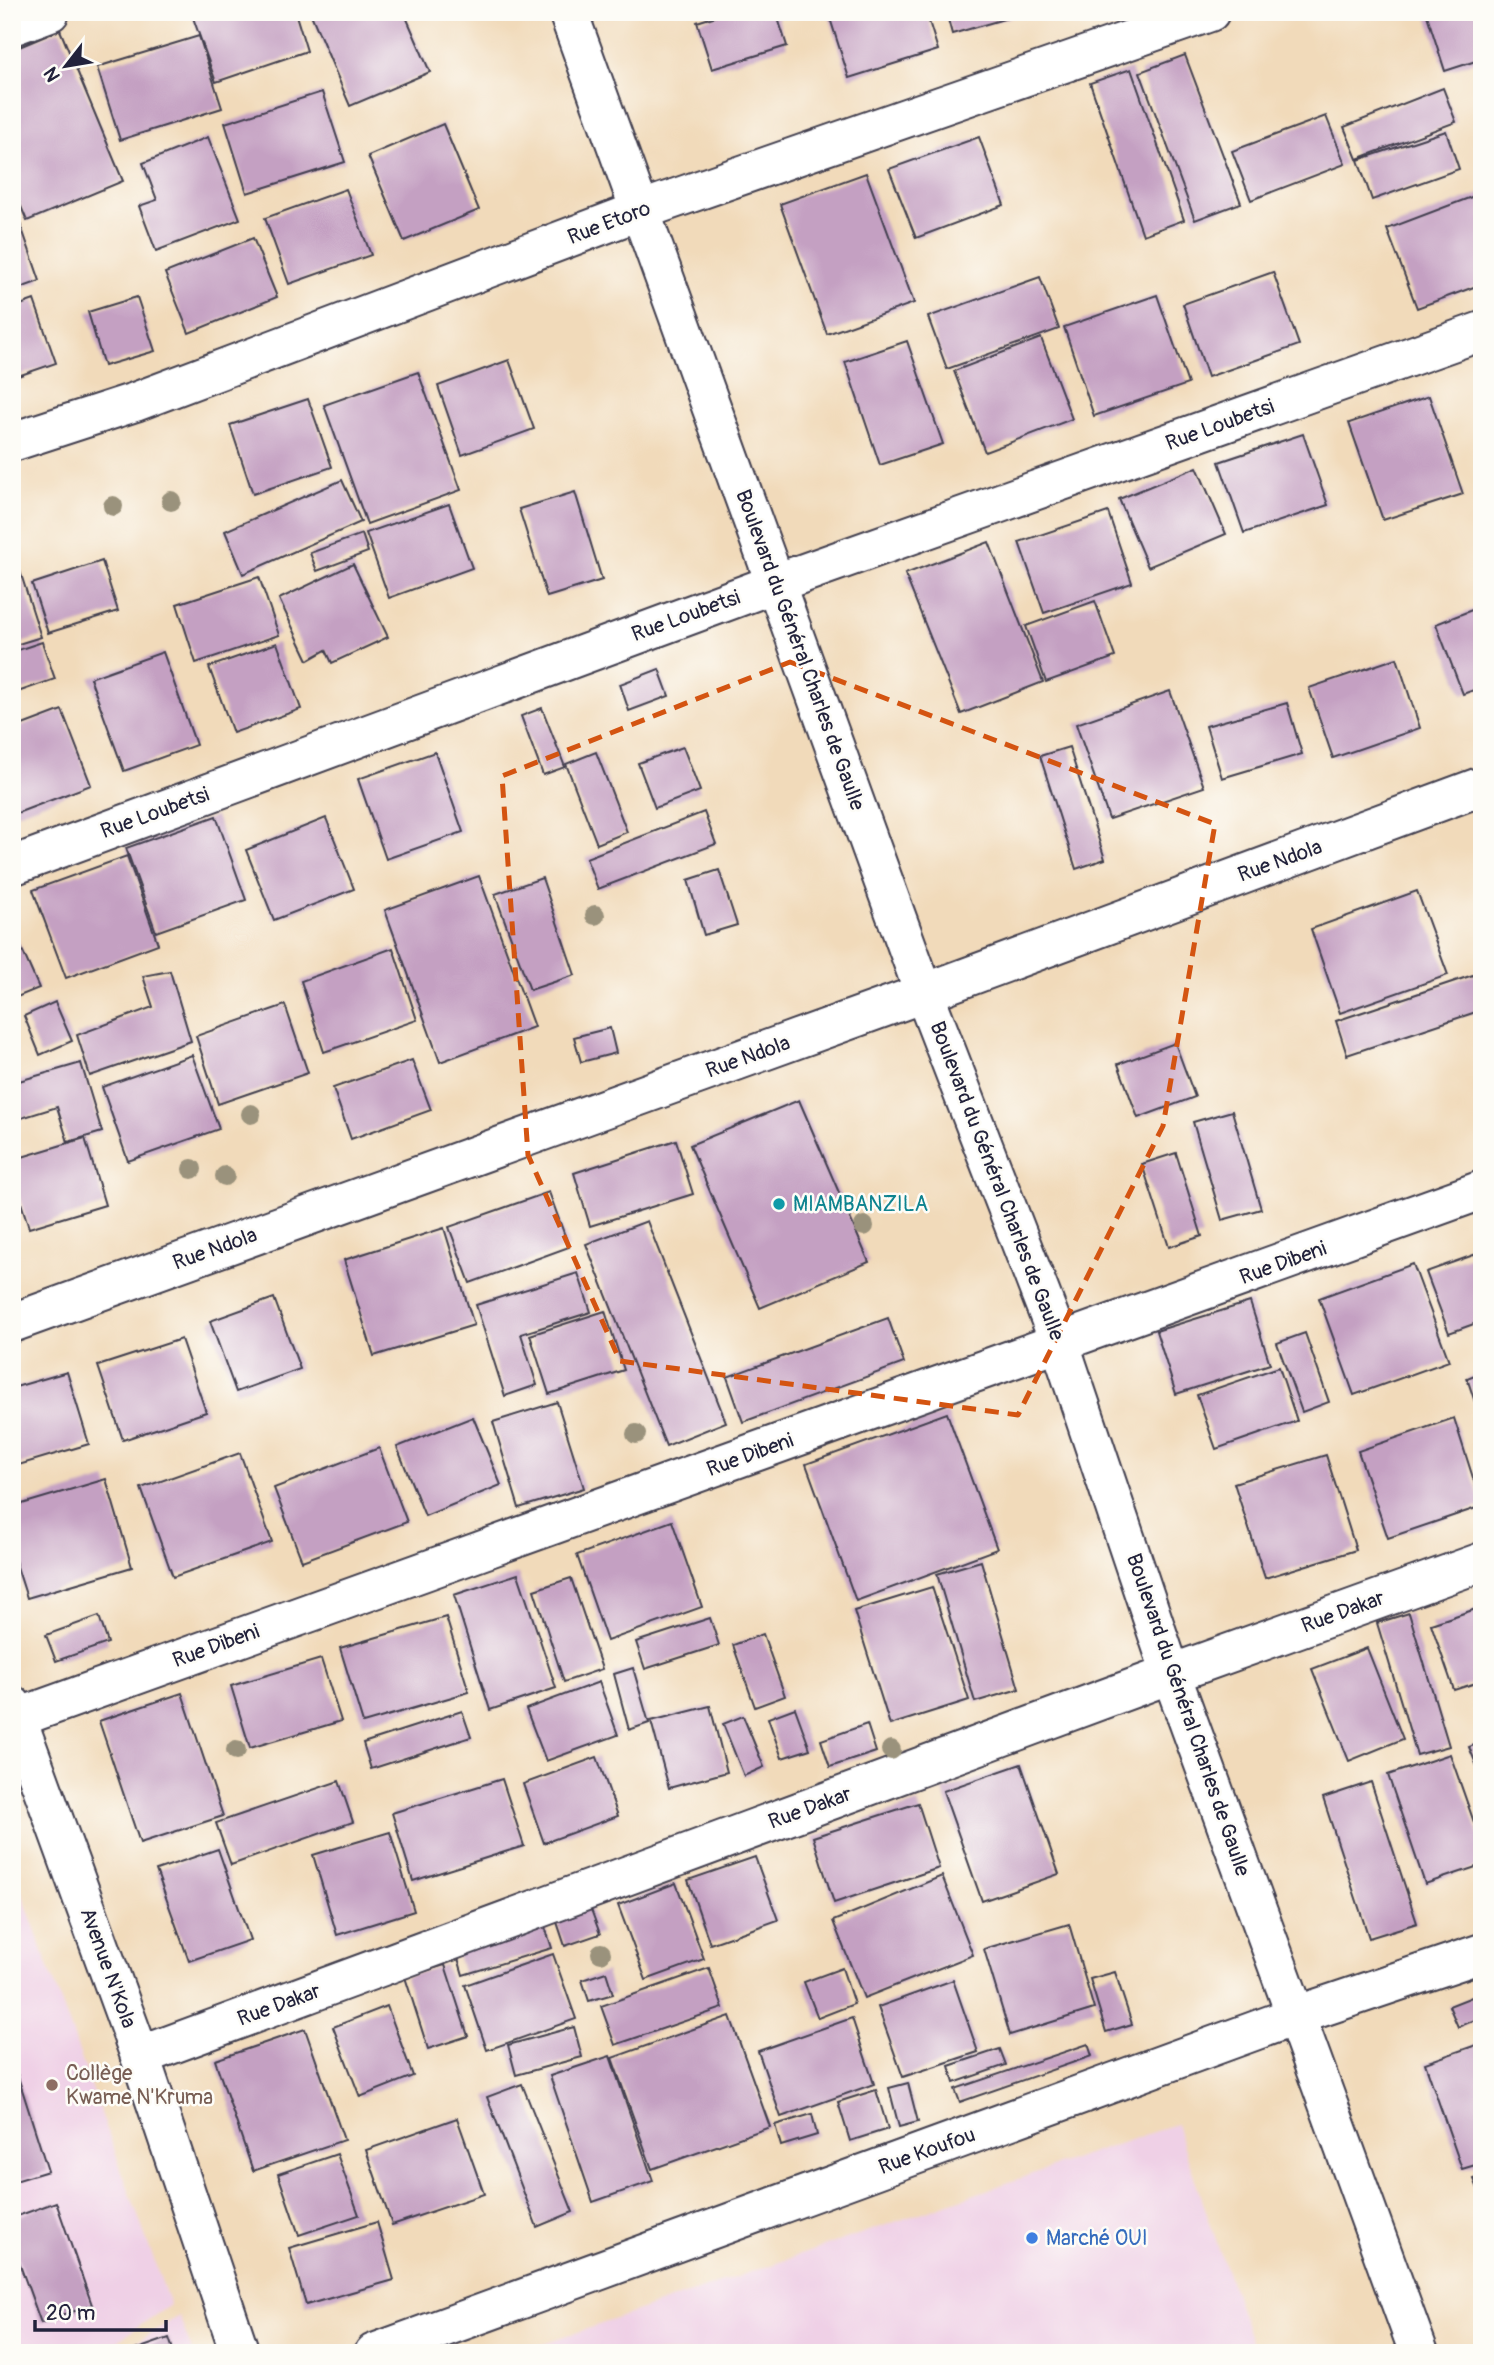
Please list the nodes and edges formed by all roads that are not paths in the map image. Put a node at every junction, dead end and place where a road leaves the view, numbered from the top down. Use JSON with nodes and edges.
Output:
{"nodes":[{"id":1,"x":50,"y":12,"type":"edge"},
{"id":2,"x":568,"y":12,"type":"edge"},
{"id":3,"x":1210,"y":12,"type":"edge"},
{"id":4,"x":12,"y":26,"type":"edge"},
{"id":5,"x":639,"y":211,"type":"junction"},
{"id":6,"x":1482,"y":331,"type":"edge"},
{"id":7,"x":12,"y":442,"type":"edge"},
{"id":8,"x":776,"y":583,"type":"junction"},
{"id":9,"x":1482,"y":786,"type":"edge"},
{"id":10,"x":12,"y":866,"type":"edge"},
{"id":11,"x":924,"y":993,"type":"junction"},
{"id":12,"x":1482,"y":1190,"type":"edge"},
{"id":13,"x":12,"y":1323,"type":"edge"},
{"id":14,"x":1060,"y":1344,"type":"junction"},
{"id":15,"x":1482,"y":1562,"type":"edge"},
{"id":16,"x":1171,"y":1674,"type":"junction"},
{"id":17,"x":14,"y":1711,"type":"edge"},
{"id":18,"x":1482,"y":1953,"type":"edge"},
{"id":19,"x":1295,"y":2016,"type":"junction"},
{"id":20,"x":140,"y":2056,"type":"junction"},
{"id":21,"x":240,"y":2353,"type":"edge"},
{"id":22,"x":374,"y":2353,"type":"edge"},
{"id":23,"x":1419,"y":2353,"type":"edge"}],
"edges":[{"from":1,"to":4,"type":"street"},
{"from":2,"to":5,"type":"street","name":"Boulevard du Général Charles de Gaulle"},
{"from":3,"to":5,"type":"street","name":"Rue Etoro"},
{"from":5,"to":7,"type":"street","name":"Rue Etoro"},
{"from":5,"to":8,"type":"street","name":"Boulevard du Général Charles de Gaulle"},
{"from":6,"to":8,"type":"street","name":"Rue Loubetsi"},
{"from":8,"to":10,"type":"street","name":"Rue Loubetsi"},
{"from":8,"to":11,"type":"street","name":"Boulevard du Général Charles de Gaulle"},
{"from":9,"to":11,"type":"street","name":"Rue Ndola"},
{"from":11,"to":13,"type":"street","name":"Rue Ndola"},
{"from":11,"to":14,"type":"street","name":"Boulevard du Général Charles de Gaulle"},
{"from":12,"to":14,"type":"street","name":"Rue Dibeni"},
{"from":14,"to":16,"type":"street","name":"Boulevard du Général Charles de Gaulle"},
{"from":14,"to":17,"type":"street","name":"Rue Dibeni"},
{"from":15,"to":16,"type":"street","name":"Rue Dakar"},
{"from":16,"to":19,"type":"street","name":"Boulevard du Général Charles de Gaulle"},
{"from":16,"to":20,"type":"street","name":"Rue Dakar"},
{"from":17,"to":20,"type":"street","name":"Avenue N'Kola"},
{"from":18,"to":19,"type":"street","name":"Rue Koufou"},
{"from":19,"to":22,"type":"street","name":"Rue Koufou"},
{"from":19,"to":23,"type":"street","name":"Boulevard du Général Charles de Gaulle"},
{"from":20,"to":21,"type":"street","name":"Avenue N'Kola"}]}
